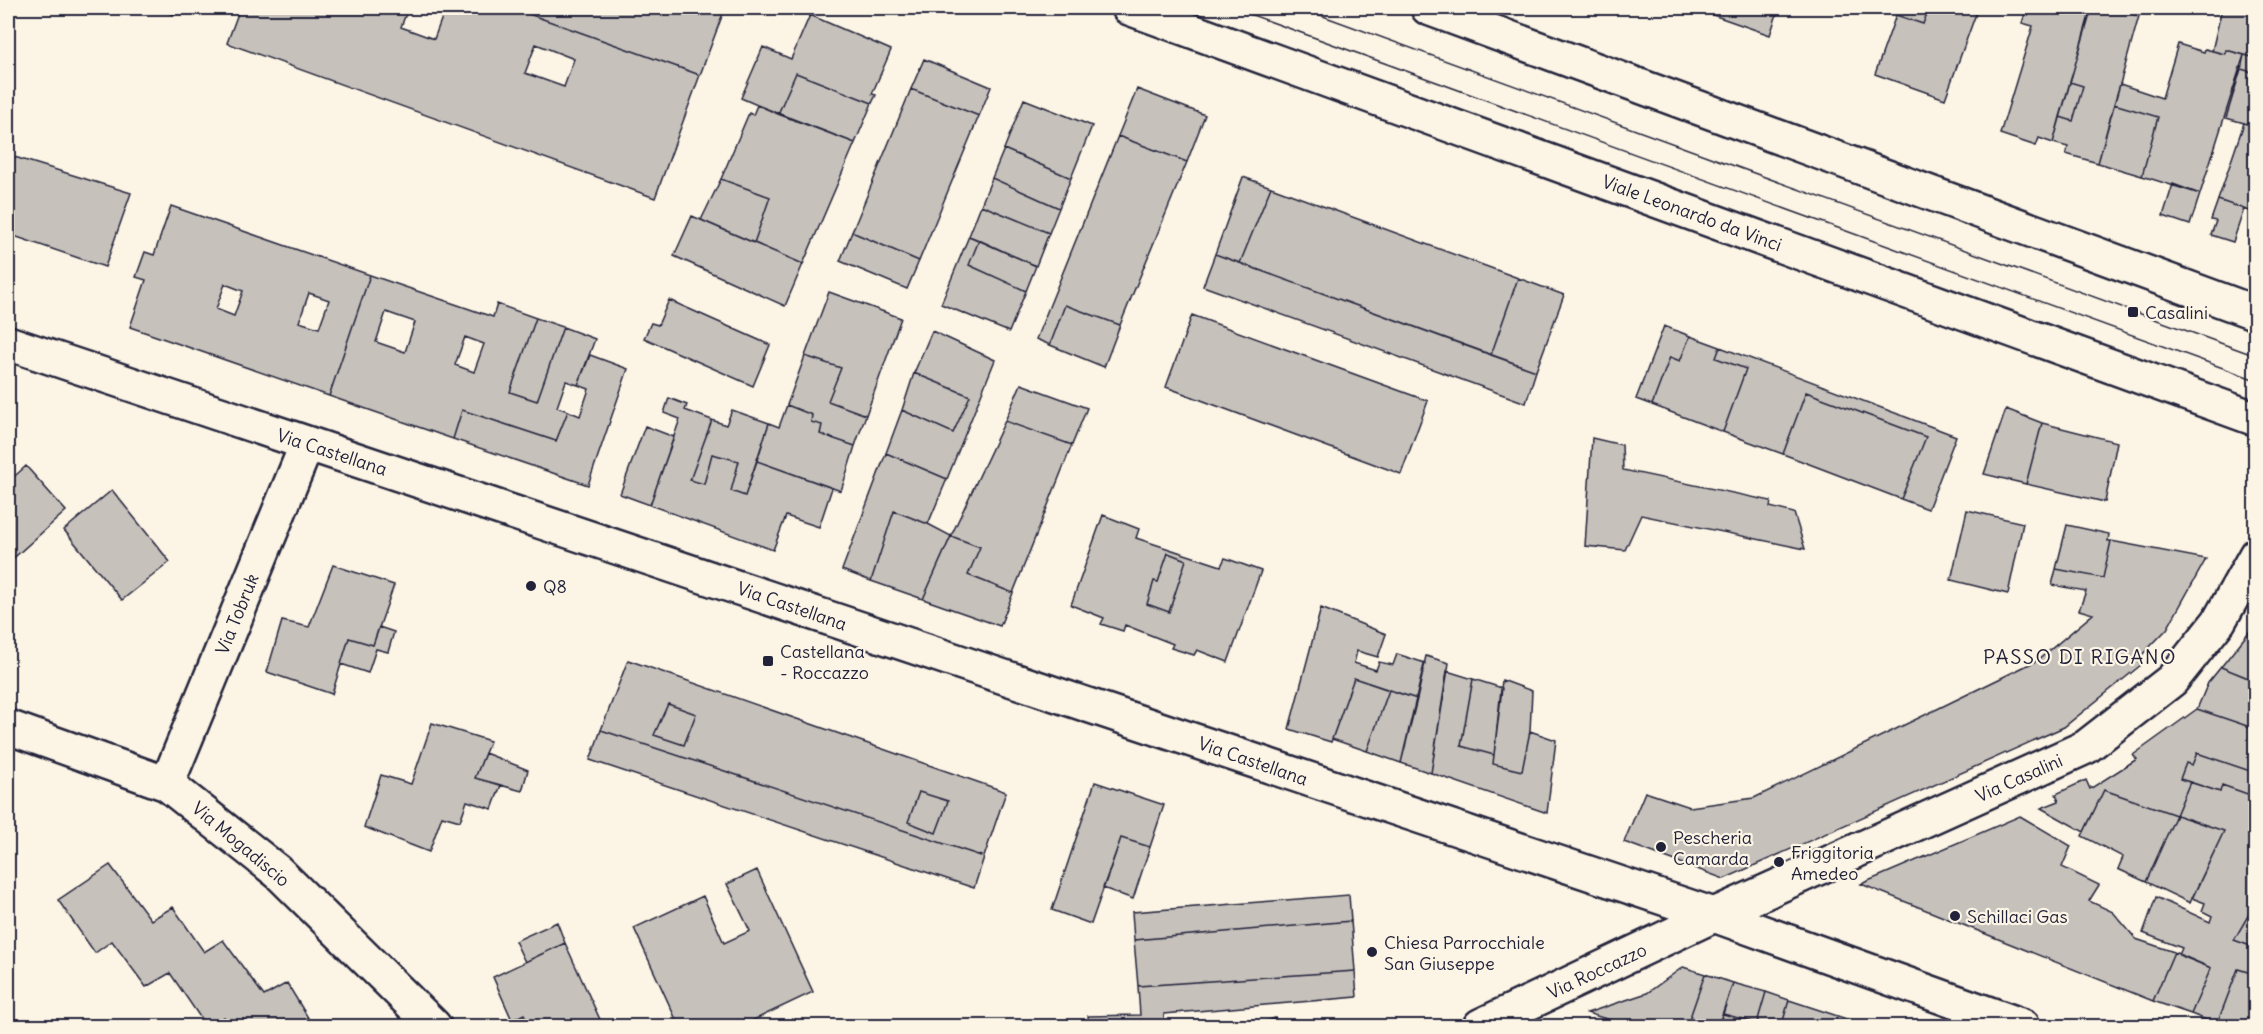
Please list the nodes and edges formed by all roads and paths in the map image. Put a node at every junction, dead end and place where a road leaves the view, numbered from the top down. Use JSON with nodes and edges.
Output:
{"nodes":[{"id":1,"x":1129,"y":8,"type":"edge"},
{"id":2,"x":1428,"y":8,"type":"edge"},
{"id":3,"x":2256,"y":313,"type":"edge"},
{"id":4,"x":8,"y":343,"type":"edge"},
{"id":5,"x":2256,"y":419,"type":"edge"},
{"id":6,"x":307,"y":444,"type":"junction"},
{"id":7,"x":2256,"y":555,"type":"edge"},
{"id":8,"x":8,"y":727,"type":"edge"},
{"id":9,"x":167,"y":784,"type":"junction"},
{"id":10,"x":1714,"y":915,"type":"junction"},
{"id":11,"x":1950,"y":1014,"type":"edge"},
{"id":12,"x":434,"y":1026,"type":"edge"},
{"id":13,"x":1480,"y":1026,"type":"edge"},
{"id":14,"x":2024,"y":1026,"type":"edge"}],
"edges":[{"from":1,"to":5,"type":"street","name":"Viale Leonardo da Vinci"},
{"from":2,"to":3,"type":"street"},
{"from":4,"to":6,"type":"street","name":"Via Castellana"},
{"from":6,"to":9,"type":"street","name":"Via Tobruk"},
{"from":6,"to":10,"type":"street","name":"Via Castellana"},
{"from":7,"to":10,"type":"street","name":"Via Casalini"},
{"from":8,"to":9,"type":"street","name":"Via Mogadiscio"},
{"from":9,"to":12,"type":"street","name":"Via Mogadiscio"},
{"from":10,"to":11,"type":"street","name":"Via Castellana"},
{"from":10,"to":13,"type":"street","name":"Via Roccazzo"},
{"from":11,"to":14,"type":"street","name":"Via Castellana"}]}
